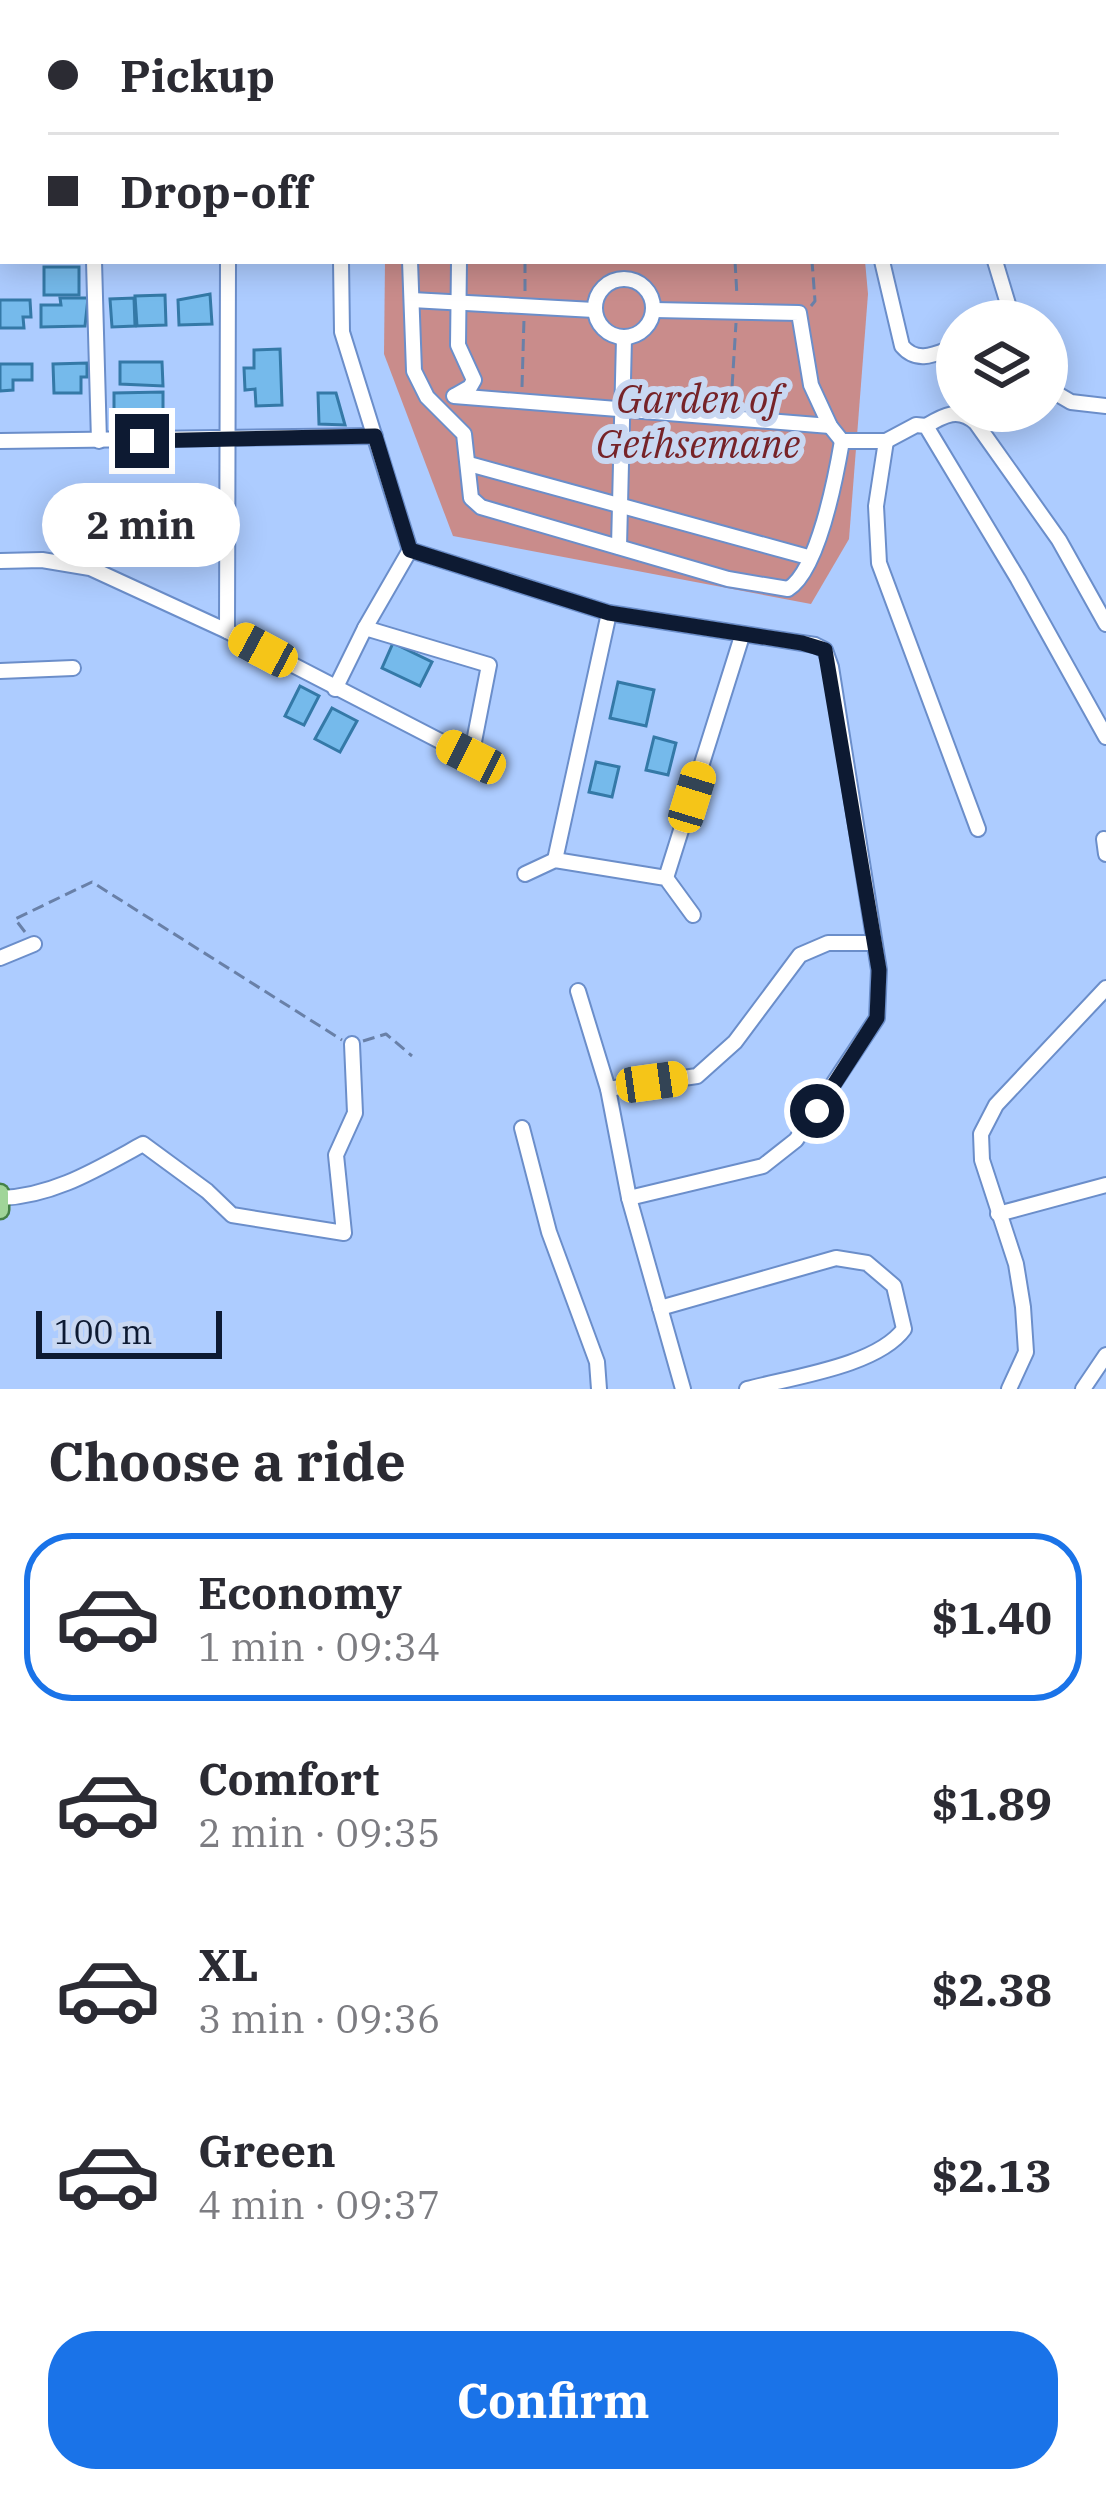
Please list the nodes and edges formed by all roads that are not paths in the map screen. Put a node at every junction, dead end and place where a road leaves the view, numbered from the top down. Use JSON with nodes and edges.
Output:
{"nodes":[{"id":1,"x":94,"y":264,"type":"edge"},
{"id":2,"x":228,"y":264,"type":"edge"},
{"id":3,"x":341,"y":264,"type":"edge"},
{"id":4,"x":410,"y":264,"type":"edge"},
{"id":5,"x":459,"y":264,"type":"edge"},
{"id":6,"x":625,"y":264,"type":"edge"},
{"id":7,"x":883,"y":264,"type":"edge"},
{"id":8,"x":995,"y":264,"type":"edge"},
{"id":9,"x":626,"y":279,"type":"junction"},
{"id":10,"x":412,"y":300,"type":"junction"},
{"id":11,"x":1007,"y":300,"type":"edge"},
{"id":12,"x":459,"y":303,"type":"junction"},
{"id":13,"x":594,"y":310,"type":"junction"},
{"id":14,"x":654,"y":310,"type":"junction"},
{"id":15,"x":624,"y":338,"type":"junction"},
{"id":16,"x":936,"y":354,"type":"edge"},
{"id":17,"x":454,"y":396,"type":"junction"},
{"id":18,"x":1068,"y":400,"type":"edge"},
{"id":19,"x":436,"y":406,"type":"junction"},
{"id":20,"x":1106,"y":406,"type":"edge"},
{"id":21,"x":622,"y":408,"type":"junction"},
{"id":22,"x":830,"y":426,"type":"junction"},
{"id":23,"x":926,"y":426,"type":"junction"},
{"id":24,"x":375,"y":436,"type":"junction"},
{"id":25,"x":227,"y":439,"type":"junction"},
{"id":26,"x":886,"y":440,"type":"junction"},
{"id":27,"x":0,"y":441,"type":"edge"},
{"id":28,"x":99,"y":441,"type":"junction"},
{"id":29,"x":842,"y":441,"type":"junction"},
{"id":30,"x":469,"y":464,"type":"junction"},
{"id":31,"x":620,"y":505,"type":"junction"},
{"id":32,"x":619,"y":547,"type":"junction"},
{"id":33,"x":410,"y":550,"type":"junction"},
{"id":34,"x":808,"y":557,"type":"junction"},
{"id":35,"x":0,"y":561,"type":"edge"},
{"id":36,"x":609,"y":613,"type":"junction"},
{"id":37,"x":1106,"y":624,"type":"edge"},
{"id":38,"x":364,"y":628,"type":"junction"},
{"id":39,"x":227,"y":631,"type":"junction"},
{"id":40,"x":742,"y":636,"type":"junction"},
{"id":41,"x":73,"y":668,"type":"dead end"},
{"id":42,"x":0,"y":671,"type":"edge"},
{"id":43,"x":335,"y":689,"type":"junction"},
{"id":44,"x":1106,"y":737,"type":"edge"},
{"id":45,"x":978,"y":829,"type":"dead end"},
{"id":46,"x":555,"y":860,"type":"junction"},
{"id":47,"x":525,"y":874,"type":"dead end"},
{"id":48,"x":666,"y":878,"type":"junction"},
{"id":49,"x":693,"y":915,"type":"dead end"},
{"id":50,"x":874,"y":943,"type":"junction"},
{"id":51,"x":34,"y":944,"type":"road end"},
{"id":52,"x":0,"y":958,"type":"edge"},
{"id":53,"x":1106,"y":988,"type":"edge"},
{"id":54,"x":578,"y":991,"type":"dead end"},
{"id":55,"x":352,"y":1044,"type":"road end"},
{"id":56,"x":608,"y":1089,"type":"junction"},
{"id":57,"x":522,"y":1128,"type":"dead end"},
{"id":58,"x":1106,"y":1185,"type":"edge"},
{"id":59,"x":0,"y":1195,"type":"edge"},
{"id":60,"x":629,"y":1198,"type":"junction"},
{"id":61,"x":0,"y":1210,"type":"edge"},
{"id":62,"x":998,"y":1214,"type":"junction"},
{"id":63,"x":660,"y":1308,"type":"junction"},
{"id":64,"x":1106,"y":1355,"type":"edge"},
{"id":65,"x":599,"y":1389,"type":"edge"},
{"id":66,"x":683,"y":1389,"type":"edge"},
{"id":67,"x":747,"y":1389,"type":"edge"},
{"id":68,"x":1009,"y":1389,"type":"edge"},
{"id":69,"x":1083,"y":1389,"type":"edge"}],
"edges":[{"from":1,"to":28,"type":"street"},
{"from":2,"to":25,"type":"street"},
{"from":3,"to":24,"type":"street"},
{"from":4,"to":10,"type":"street"},
{"from":5,"to":12,"type":"street"},
{"from":6,"to":9,"type":"street"},
{"from":7,"to":16,"type":"street"},
{"from":8,"to":11,"type":"street"},
{"from":9,"to":13,"type":"street"},
{"from":9,"to":14,"type":"street"},
{"from":10,"to":12,"type":"street"},
{"from":10,"to":19,"type":"street"},
{"from":12,"to":13,"type":"street"},
{"from":12,"to":17,"type":"street"},
{"from":13,"to":15,"type":"street"},
{"from":14,"to":15,"type":"street"},
{"from":14,"to":22,"type":"street"},
{"from":15,"to":21,"type":"street"},
{"from":17,"to":19,"type":"street"},
{"from":17,"to":21,"type":"street"},
{"from":18,"to":20,"type":"street"},
{"from":19,"to":30,"type":"street"},
{"from":21,"to":22,"type":"street"},
{"from":21,"to":31,"type":"street"},
{"from":22,"to":29,"type":"street"},
{"from":23,"to":26,"type":"street"},
{"from":23,"to":37,"type":"street"},
{"from":23,"to":44,"type":"street"},
{"from":24,"to":25,"type":"street"},
{"from":24,"to":33,"type":"street"},
{"from":25,"to":28,"type":"street"},
{"from":25,"to":39,"type":"street"},
{"from":26,"to":29,"type":"street"},
{"from":26,"to":45,"type":"street"},
{"from":27,"to":28,"type":"street"},
{"from":29,"to":34,"type":"street"},
{"from":30,"to":31,"type":"street"},
{"from":30,"to":32,"type":"street"},
{"from":31,"to":32,"type":"street"},
{"from":31,"to":34,"type":"street"},
{"from":32,"to":34,"type":"street"},
{"from":33,"to":36,"type":"street"},
{"from":33,"to":38,"type":"street"},
{"from":35,"to":39,"type":"street"},
{"from":36,"to":40,"type":"street"},
{"from":36,"to":46,"type":"street"},
{"from":38,"to":43,"type":"street"},
{"from":38,"to":43,"type":"street"},
{"from":39,"to":43,"type":"street"},
{"from":40,"to":48,"type":"street"},
{"from":40,"to":50,"type":"street"},
{"from":41,"to":42,"type":"street"},
{"from":46,"to":47,"type":"street"},
{"from":46,"to":48,"type":"street"},
{"from":48,"to":49,"type":"street"},
{"from":50,"to":56,"type":"street"},
{"from":50,"to":60,"type":"street"},
{"from":51,"to":52,"type":"street"},
{"from":53,"to":62,"type":"street"},
{"from":54,"to":56,"type":"street"},
{"from":55,"to":59,"type":"street"},
{"from":56,"to":60,"type":"street"},
{"from":57,"to":65,"type":"street"},
{"from":58,"to":62,"type":"street"},
{"from":59,"to":61,"type":"main road"},
{"from":60,"to":63,"type":"street"},
{"from":62,"to":68,"type":"street"},
{"from":63,"to":66,"type":"street"},
{"from":63,"to":67,"type":"street"},
{"from":64,"to":69,"type":"street"}]}
